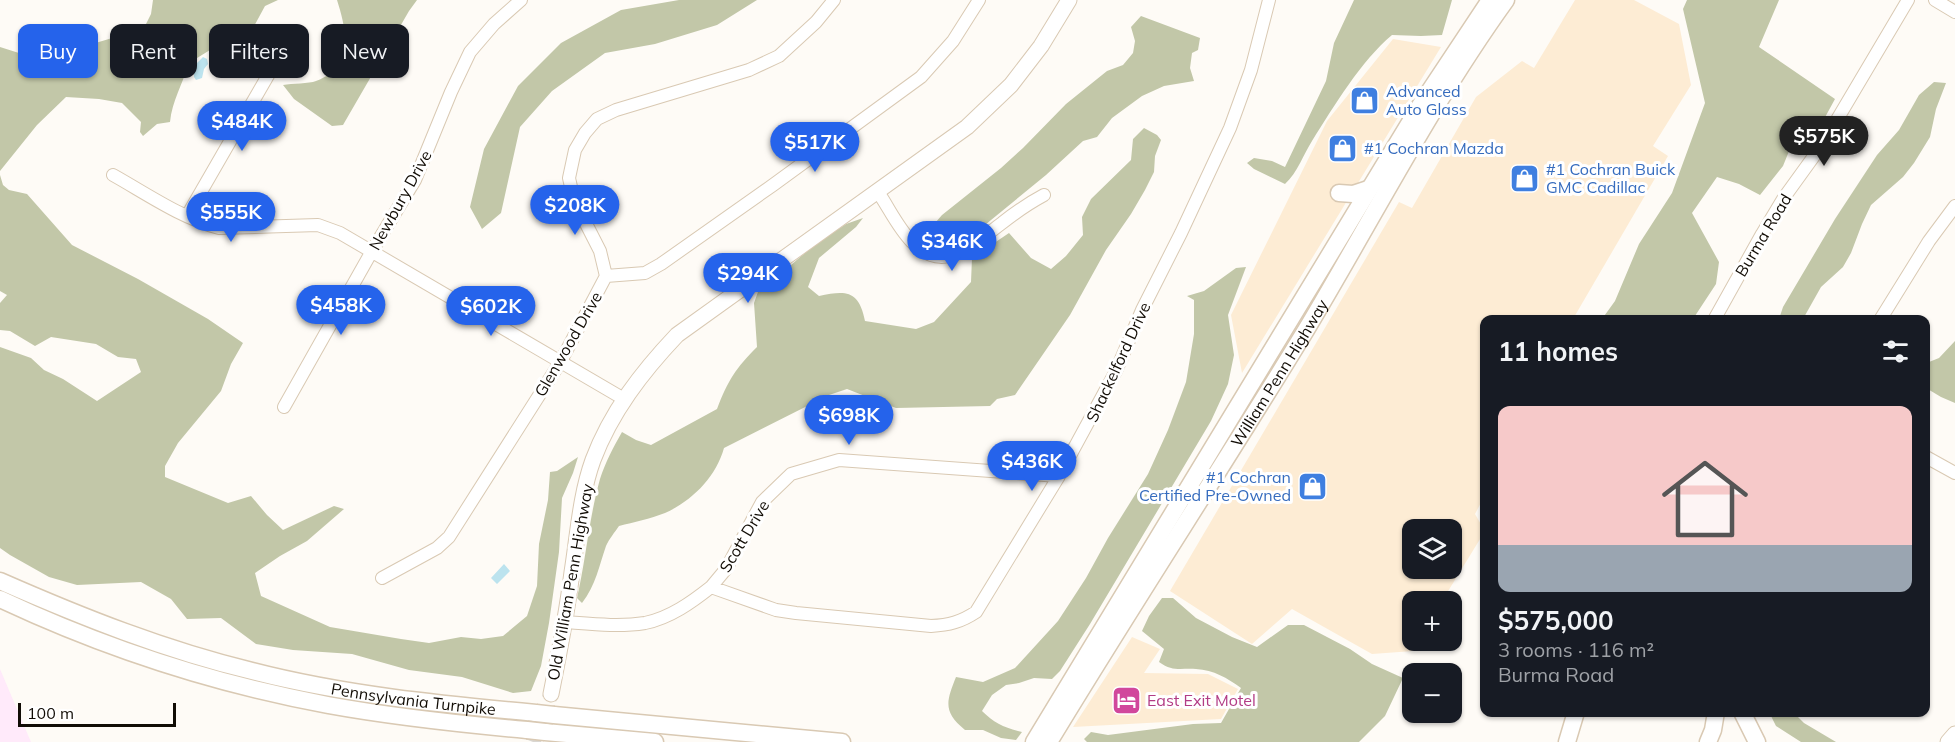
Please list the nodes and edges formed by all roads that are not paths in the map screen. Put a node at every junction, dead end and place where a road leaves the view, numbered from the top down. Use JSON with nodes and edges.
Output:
{"nodes":[{"id":1,"x":521,"y":0,"type":"edge"},
{"id":2,"x":834,"y":0,"type":"edge"},
{"id":3,"x":979,"y":0,"type":"edge"},
{"id":4,"x":1069,"y":0,"type":"edge"},
{"id":5,"x":1269,"y":0,"type":"edge"},
{"id":6,"x":1490,"y":0,"type":"edge"},
{"id":7,"x":1506,"y":0,"type":"edge"},
{"id":8,"x":1908,"y":0,"type":"edge"},
{"id":9,"x":1935,"y":0,"type":"edge"},
{"id":10,"x":1955,"y":12,"type":"edge"},
{"id":11,"x":267,"y":78,"type":"edge"},
{"id":12,"x":113,"y":175,"type":"dead end"},
{"id":13,"x":1368,"y":189,"type":"junction"},
{"id":14,"x":878,"y":192,"type":"junction"},
{"id":15,"x":1044,"y":195,"type":"dead end"},
{"id":16,"x":1955,"y":206,"type":"edge"},
{"id":17,"x":187,"y":216,"type":"junction"},
{"id":18,"x":1349,"y":221,"type":"junction"},
{"id":19,"x":372,"y":251,"type":"junction"},
{"id":20,"x":606,"y":276,"type":"junction"},
{"id":21,"x":1717,"y":315,"type":"edge"},
{"id":22,"x":1883,"y":315,"type":"edge"},
{"id":23,"x":561,"y":361,"type":"junction"},
{"id":24,"x":624,"y":399,"type":"junction"},
{"id":25,"x":284,"y":407,"type":"dead end"},
{"id":26,"x":1930,"y":459,"type":"edge"},
{"id":27,"x":1955,"y":473,"type":"edge"},
{"id":28,"x":1059,"y":476,"type":"junction"},
{"id":29,"x":382,"y":578,"type":"dead end"},
{"id":30,"x":0,"y":581,"type":"edge"},
{"id":31,"x":711,"y":587,"type":"junction"},
{"id":32,"x":0,"y":599,"type":"edge"},
{"id":33,"x":566,"y":622,"type":"junction"},
{"id":34,"x":551,"y":694,"type":"tunnel mouth"},
{"id":35,"x":1562,"y":717,"type":"edge"},
{"id":36,"x":1574,"y":717,"type":"edge"},
{"id":37,"x":1715,"y":717,"type":"edge"},
{"id":38,"x":1744,"y":717,"type":"edge"},
{"id":39,"x":1955,"y":734,"type":"edge"},
{"id":40,"x":655,"y":742,"type":"edge"},
{"id":41,"x":843,"y":742,"type":"edge"},
{"id":42,"x":1034,"y":742,"type":"edge"},
{"id":43,"x":1049,"y":742,"type":"edge"},
{"id":44,"x":1556,"y":742,"type":"edge"},
{"id":45,"x":1567,"y":742,"type":"edge"},
{"id":46,"x":1708,"y":742,"type":"edge"},
{"id":47,"x":1757,"y":742,"type":"edge"},
{"id":48,"x":1948,"y":742,"type":"edge"}],
"edges":[{"from":1,"to":19,"type":"street","name":"Newbury Drive"},
{"from":2,"to":20,"type":"street","name":"Glenwood Drive"},
{"from":3,"to":20,"type":"street"},
{"from":4,"to":14,"type":"main road","name":"Old William Penn Highway"},
{"from":5,"to":28,"type":"street","name":"Shackelford Drive"},
{"from":6,"to":13,"type":"highway","name":"William Penn Highway"},
{"from":7,"to":43,"type":"highway","name":"William Penn Highway"},
{"from":8,"to":21,"type":"street","name":"Burma Road"},
{"from":9,"to":10,"type":"street"},
{"from":11,"to":17,"type":"street"},
{"from":12,"to":17,"type":"street"},
{"from":13,"to":18,"type":"highway","name":"William Penn Highway"},
{"from":13,"to":18,"type":"highway"},
{"from":14,"to":15,"type":"street"},
{"from":14,"to":24,"type":"main road","name":"Old William Penn Highway"},
{"from":16,"to":22,"type":"street"},
{"from":17,"to":19,"type":"street"},
{"from":18,"to":42,"type":"highway","name":"William Penn Highway"},
{"from":19,"to":23,"type":"street"},
{"from":19,"to":25,"type":"street","name":"Newbury Drive"},
{"from":20,"to":23,"type":"street","name":"Glenwood Drive"},
{"from":23,"to":24,"type":"street"},
{"from":23,"to":29,"type":"street","name":"Glenwood Drive"},
{"from":24,"to":33,"type":"main road","name":"Old William Penn Highway"},
{"from":26,"to":27,"type":"street"},
{"from":28,"to":31,"type":"street","name":"Scott Drive"},
{"from":28,"to":31,"type":"street","name":"Shackelford Drive"},
{"from":30,"to":41,"type":"highway","name":"Pennsylvania Turnpike","bridge":true},
{"from":31,"to":33,"type":"street"},
{"from":32,"to":40,"type":"highway","name":"Pennsylvania Turnpike","bridge":true},
{"from":33,"to":34,"type":"main road","name":"Old William Penn Highway"},
{"from":35,"to":44,"type":"highway"},
{"from":36,"to":45,"type":"highway"},
{"from":37,"to":46,"type":"highway"},
{"from":38,"to":47,"type":"highway"},
{"from":39,"to":48,"type":"main road"}]}
